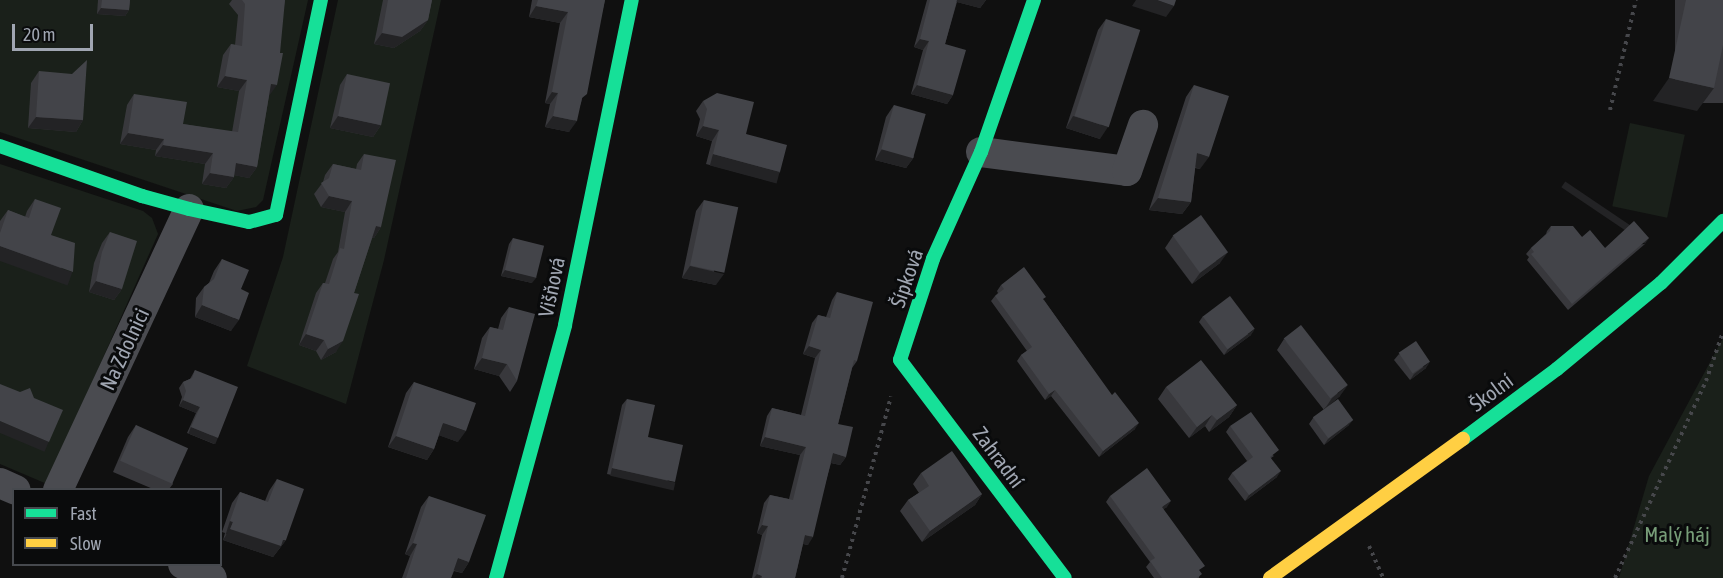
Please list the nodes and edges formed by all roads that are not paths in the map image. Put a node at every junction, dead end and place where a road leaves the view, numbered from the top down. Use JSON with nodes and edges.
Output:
{"nodes":[{"id":1,"x":321,"y":0,"type":"edge"},
{"id":2,"x":632,"y":0,"type":"edge"},
{"id":3,"x":1034,"y":0,"type":"edge"},
{"id":4,"x":1143,"y":125,"type":"dead end"},
{"id":5,"x":0,"y":146,"type":"edge"},
{"id":6,"x":981,"y":152,"type":"junction"},
{"id":7,"x":189,"y":209,"type":"junction"},
{"id":8,"x":1723,"y":221,"type":"edge"},
{"id":9,"x":900,"y":360,"type":"joint"},
{"id":10,"x":58,"y":488,"type":"edge"},
{"id":11,"x":187,"y":566,"type":"edge"},
{"id":12,"x":1301,"y":567,"type":"edge"},
{"id":13,"x":212,"y":578,"type":"edge"},
{"id":14,"x":496,"y":578,"type":"edge"},
{"id":15,"x":1065,"y":578,"type":"edge"},
{"id":16,"x":1270,"y":578,"type":"edge"}],
"edges":[{"from":1,"to":7,"type":"street"},
{"from":2,"to":14,"type":"street","name":"Višňová"},
{"from":3,"to":6,"type":"street","name":"Šípková"},
{"from":4,"to":6,"type":"street"},
{"from":5,"to":7,"type":"street"},
{"from":6,"to":9,"type":"street","name":"Šípková"},
{"from":7,"to":10,"type":"street","name":"Na Zdolnici"},
{"from":8,"to":12,"type":"street","name":"Školní"},
{"from":9,"to":15,"type":"street","name":"Zahradní"},
{"from":11,"to":13,"type":"street"},
{"from":12,"to":16,"type":"street","name":"Školní"}]}
